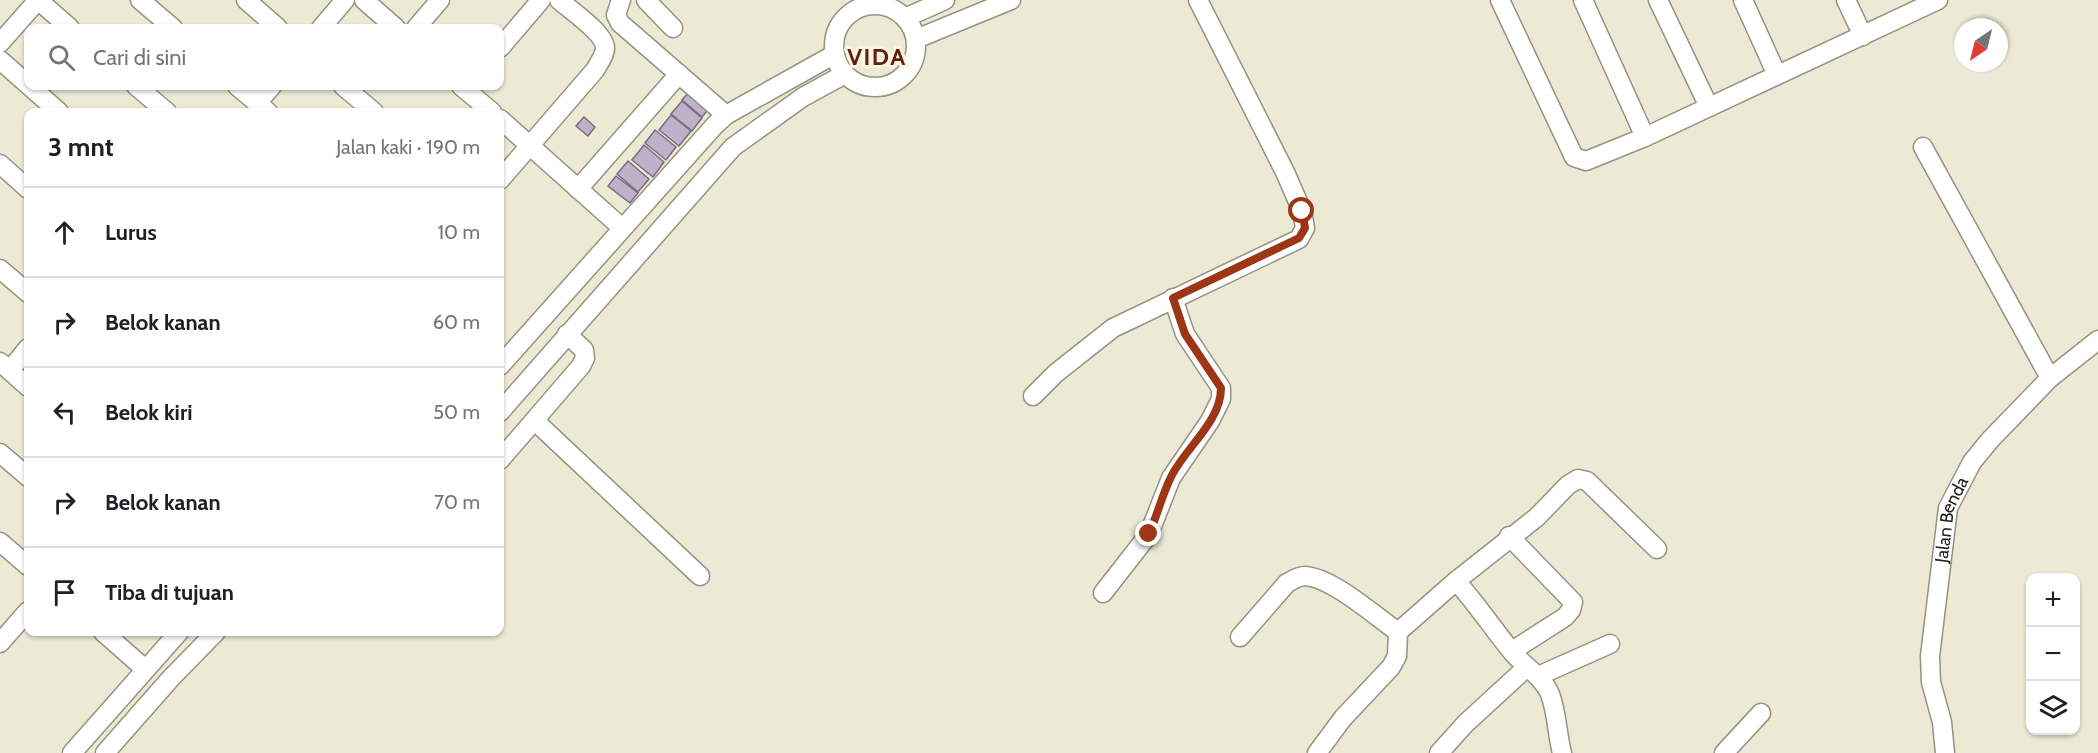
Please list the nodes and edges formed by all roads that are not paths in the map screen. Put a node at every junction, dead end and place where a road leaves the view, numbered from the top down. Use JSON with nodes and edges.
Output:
{"nodes":[{"id":1,"x":38,"y":0,"type":"edge"},
{"id":2,"x":140,"y":0,"type":"edge"},
{"id":3,"x":246,"y":0,"type":"edge"},
{"id":4,"x":345,"y":0,"type":"edge"},
{"id":5,"x":364,"y":0,"type":"edge"},
{"id":6,"x":440,"y":0,"type":"edge"},
{"id":7,"x":541,"y":0,"type":"edge"},
{"id":8,"x":559,"y":0,"type":"edge"},
{"id":9,"x":621,"y":0,"type":"edge"},
{"id":10,"x":646,"y":0,"type":"edge"},
{"id":11,"x":945,"y":0,"type":"edge"},
{"id":12,"x":1011,"y":0,"type":"edge"},
{"id":13,"x":1198,"y":0,"type":"edge"},
{"id":14,"x":1500,"y":0,"type":"edge"},
{"id":15,"x":1582,"y":0,"type":"edge"},
{"id":16,"x":1658,"y":0,"type":"edge"},
{"id":17,"x":1743,"y":0,"type":"edge"},
{"id":18,"x":1846,"y":0,"type":"edge"},
{"id":19,"x":1934,"y":1,"type":"edge"},
{"id":20,"x":847,"y":6,"type":"edge"},
{"id":21,"x":905,"y":18,"type":"junction"},
{"id":22,"x":65,"y":24,"type":"edge"},
{"id":23,"x":167,"y":24,"type":"edge"},
{"id":24,"x":273,"y":24,"type":"edge"},
{"id":25,"x":324,"y":24,"type":"edge"},
{"id":26,"x":391,"y":24,"type":"edge"},
{"id":27,"x":419,"y":24,"type":"edge"},
{"id":28,"x":673,"y":28,"type":"dead end"},
{"id":29,"x":1863,"y":36,"type":"junction"},
{"id":30,"x":916,"y":39,"type":"junction"},
{"id":31,"x":0,"y":43,"type":"edge"},
{"id":32,"x":504,"y":43,"type":"edge"},
{"id":33,"x":835,"y":54,"type":"junction"},
{"id":34,"x":1,"y":64,"type":"edge"},
{"id":35,"x":680,"y":74,"type":"junction"},
{"id":36,"x":845,"y":74,"type":"junction"},
{"id":37,"x":1777,"y":75,"type":"junction"},
{"id":38,"x":24,"y":83,"type":"edge"},
{"id":39,"x":32,"y":90,"type":"edge"},
{"id":40,"x":141,"y":90,"type":"edge"},
{"id":41,"x":242,"y":90,"type":"edge"},
{"id":42,"x":271,"y":90,"type":"edge"},
{"id":43,"x":348,"y":90,"type":"edge"},
{"id":44,"x":468,"y":90,"type":"edge"},
{"id":45,"x":1709,"y":107,"type":"junction"},
{"id":46,"x":54,"y":108,"type":"edge"},
{"id":47,"x":162,"y":108,"type":"edge"},
{"id":48,"x":263,"y":108,"type":"edge"},
{"id":49,"x":369,"y":108,"type":"edge"},
{"id":50,"x":488,"y":108,"type":"edge"},
{"id":51,"x":728,"y":114,"type":"junction"},
{"id":52,"x":504,"y":122,"type":"edge"},
{"id":53,"x":749,"y":135,"type":"junction"},
{"id":54,"x":1645,"y":137,"type":"junction"},
{"id":55,"x":531,"y":146,"type":"junction"},
{"id":56,"x":1923,"y":147,"type":"dead end"},
{"id":57,"x":0,"y":164,"type":"edge"},
{"id":58,"x":504,"y":176,"type":"edge"},
{"id":59,"x":24,"y":185,"type":"edge"},
{"id":60,"x":578,"y":189,"type":"junction"},
{"id":61,"x":621,"y":227,"type":"junction"},
{"id":62,"x":0,"y":269,"type":"edge"},
{"id":63,"x":24,"y":290,"type":"edge"},
{"id":64,"x":1173,"y":298,"type":"junction"},
{"id":65,"x":567,"y":334,"type":"junction"},
{"id":66,"x":2098,"y":340,"type":"edge"},
{"id":67,"x":24,"y":351,"type":"edge"},
{"id":68,"x":504,"y":361,"type":"edge"},
{"id":69,"x":5,"y":366,"type":"edge"},
{"id":70,"x":2050,"y":378,"type":"junction"},
{"id":71,"x":24,"y":383,"type":"edge"},
{"id":72,"x":1033,"y":396,"type":"dead end"},
{"id":73,"x":504,"y":407,"type":"edge"},
{"id":74,"x":535,"y":421,"type":"junction"},
{"id":75,"x":0,"y":453,"type":"edge"},
{"id":76,"x":504,"y":456,"type":"edge"},
{"id":77,"x":24,"y":474,"type":"edge"},
{"id":78,"x":1509,"y":536,"type":"junction"},
{"id":79,"x":0,"y":542,"type":"edge"},
{"id":80,"x":1657,"y":549,"type":"dead end"},
{"id":81,"x":24,"y":563,"type":"edge"},
{"id":82,"x":700,"y":576,"type":"dead end"},
{"id":83,"x":1456,"y":581,"type":"junction"},
{"id":84,"x":1103,"y":593,"type":"dead end"},
{"id":85,"x":24,"y":615,"type":"edge"},
{"id":86,"x":1398,"y":632,"type":"junction"},
{"id":87,"x":108,"y":636,"type":"edge"},
{"id":88,"x":175,"y":636,"type":"edge"},
{"id":89,"x":212,"y":636,"type":"edge"},
{"id":90,"x":1240,"y":637,"type":"dead end"},
{"id":91,"x":2,"y":638,"type":"edge"},
{"id":92,"x":1610,"y":644,"type":"dead end"},
{"id":93,"x":1512,"y":651,"type":"junction"},
{"id":94,"x":145,"y":669,"type":"junction"},
{"id":95,"x":1532,"y":672,"type":"junction"},
{"id":96,"x":1761,"y":713,"type":"dead end"},
{"id":97,"x":72,"y":753,"type":"edge"},
{"id":98,"x":105,"y":753,"type":"edge"},
{"id":99,"x":1317,"y":753,"type":"edge"},
{"id":100,"x":1439,"y":753,"type":"edge"},
{"id":101,"x":1562,"y":753,"type":"edge"},
{"id":102,"x":1724,"y":753,"type":"edge"},
{"id":103,"x":1945,"y":753,"type":"edge"}],
"edges":[{"from":1,"to":22,"type":"street"},
{"from":1,"to":31,"type":"street"},
{"from":2,"to":23,"type":"street"},
{"from":3,"to":24,"type":"street"},
{"from":4,"to":25,"type":"street"},
{"from":5,"to":26,"type":"street"},
{"from":6,"to":27,"type":"street"},
{"from":7,"to":32,"type":"street"},
{"from":8,"to":55,"type":"street"},
{"from":9,"to":35,"type":"street"},
{"from":10,"to":28,"type":"street"},
{"from":11,"to":21,"type":"street"},
{"from":12,"to":30,"type":"street"},
{"from":13,"to":64,"type":"street"},
{"from":14,"to":54,"type":"street"},
{"from":15,"to":54,"type":"street"},
{"from":16,"to":45,"type":"street"},
{"from":17,"to":37,"type":"street"},
{"from":18,"to":29,"type":"street"},
{"from":19,"to":29,"type":"street"},
{"from":20,"to":21,"type":"street"},
{"from":20,"to":33,"type":"street"},
{"from":21,"to":30,"type":"street"},
{"from":29,"to":37,"type":"street"},
{"from":30,"to":36,"type":"street"},
{"from":33,"to":36,"type":"street"},
{"from":33,"to":51,"type":"street"},
{"from":34,"to":38,"type":"street"},
{"from":35,"to":51,"type":"street"},
{"from":35,"to":60,"type":"street"},
{"from":36,"to":53,"type":"street"},
{"from":37,"to":45,"type":"street"},
{"from":39,"to":46,"type":"street"},
{"from":40,"to":47,"type":"street"},
{"from":41,"to":48,"type":"street"},
{"from":42,"to":48,"type":"street"},
{"from":43,"to":49,"type":"street"},
{"from":44,"to":50,"type":"street"},
{"from":45,"to":54,"type":"street"},
{"from":51,"to":53,"type":"street"},
{"from":51,"to":61,"type":"street"},
{"from":52,"to":55,"type":"street"},
{"from":53,"to":65,"type":"street"},
{"from":55,"to":58,"type":"street"},
{"from":55,"to":60,"type":"street"},
{"from":56,"to":70,"type":"street"},
{"from":57,"to":59,"type":"street"},
{"from":60,"to":61,"type":"street"},
{"from":61,"to":68,"type":"street"},
{"from":62,"to":63,"type":"street"},
{"from":64,"to":72,"type":"street"},
{"from":64,"to":84,"type":"street"},
{"from":65,"to":73,"type":"street"},
{"from":65,"to":74,"type":"street"},
{"from":66,"to":70,"type":"street","name":"Jalan Benda"},
{"from":67,"to":69,"type":"street"},
{"from":69,"to":71,"type":"street"},
{"from":70,"to":103,"type":"street","name":"Jalan Benda"},
{"from":74,"to":76,"type":"street"},
{"from":74,"to":82,"type":"street"},
{"from":75,"to":77,"type":"street"},
{"from":78,"to":80,"type":"street"},
{"from":78,"to":83,"type":"street"},
{"from":78,"to":93,"type":"street"},
{"from":79,"to":81,"type":"street"},
{"from":83,"to":86,"type":"street"},
{"from":83,"to":93,"type":"street"},
{"from":85,"to":91,"type":"street"},
{"from":86,"to":90,"type":"street"},
{"from":86,"to":99,"type":"street"},
{"from":87,"to":94,"type":"street"},
{"from":88,"to":94,"type":"street"},
{"from":89,"to":98,"type":"street"},
{"from":92,"to":95,"type":"street"},
{"from":93,"to":95,"type":"street"},
{"from":94,"to":97,"type":"street"},
{"from":95,"to":100,"type":"street"},
{"from":95,"to":101,"type":"street"},
{"from":96,"to":102,"type":"street"}]}
